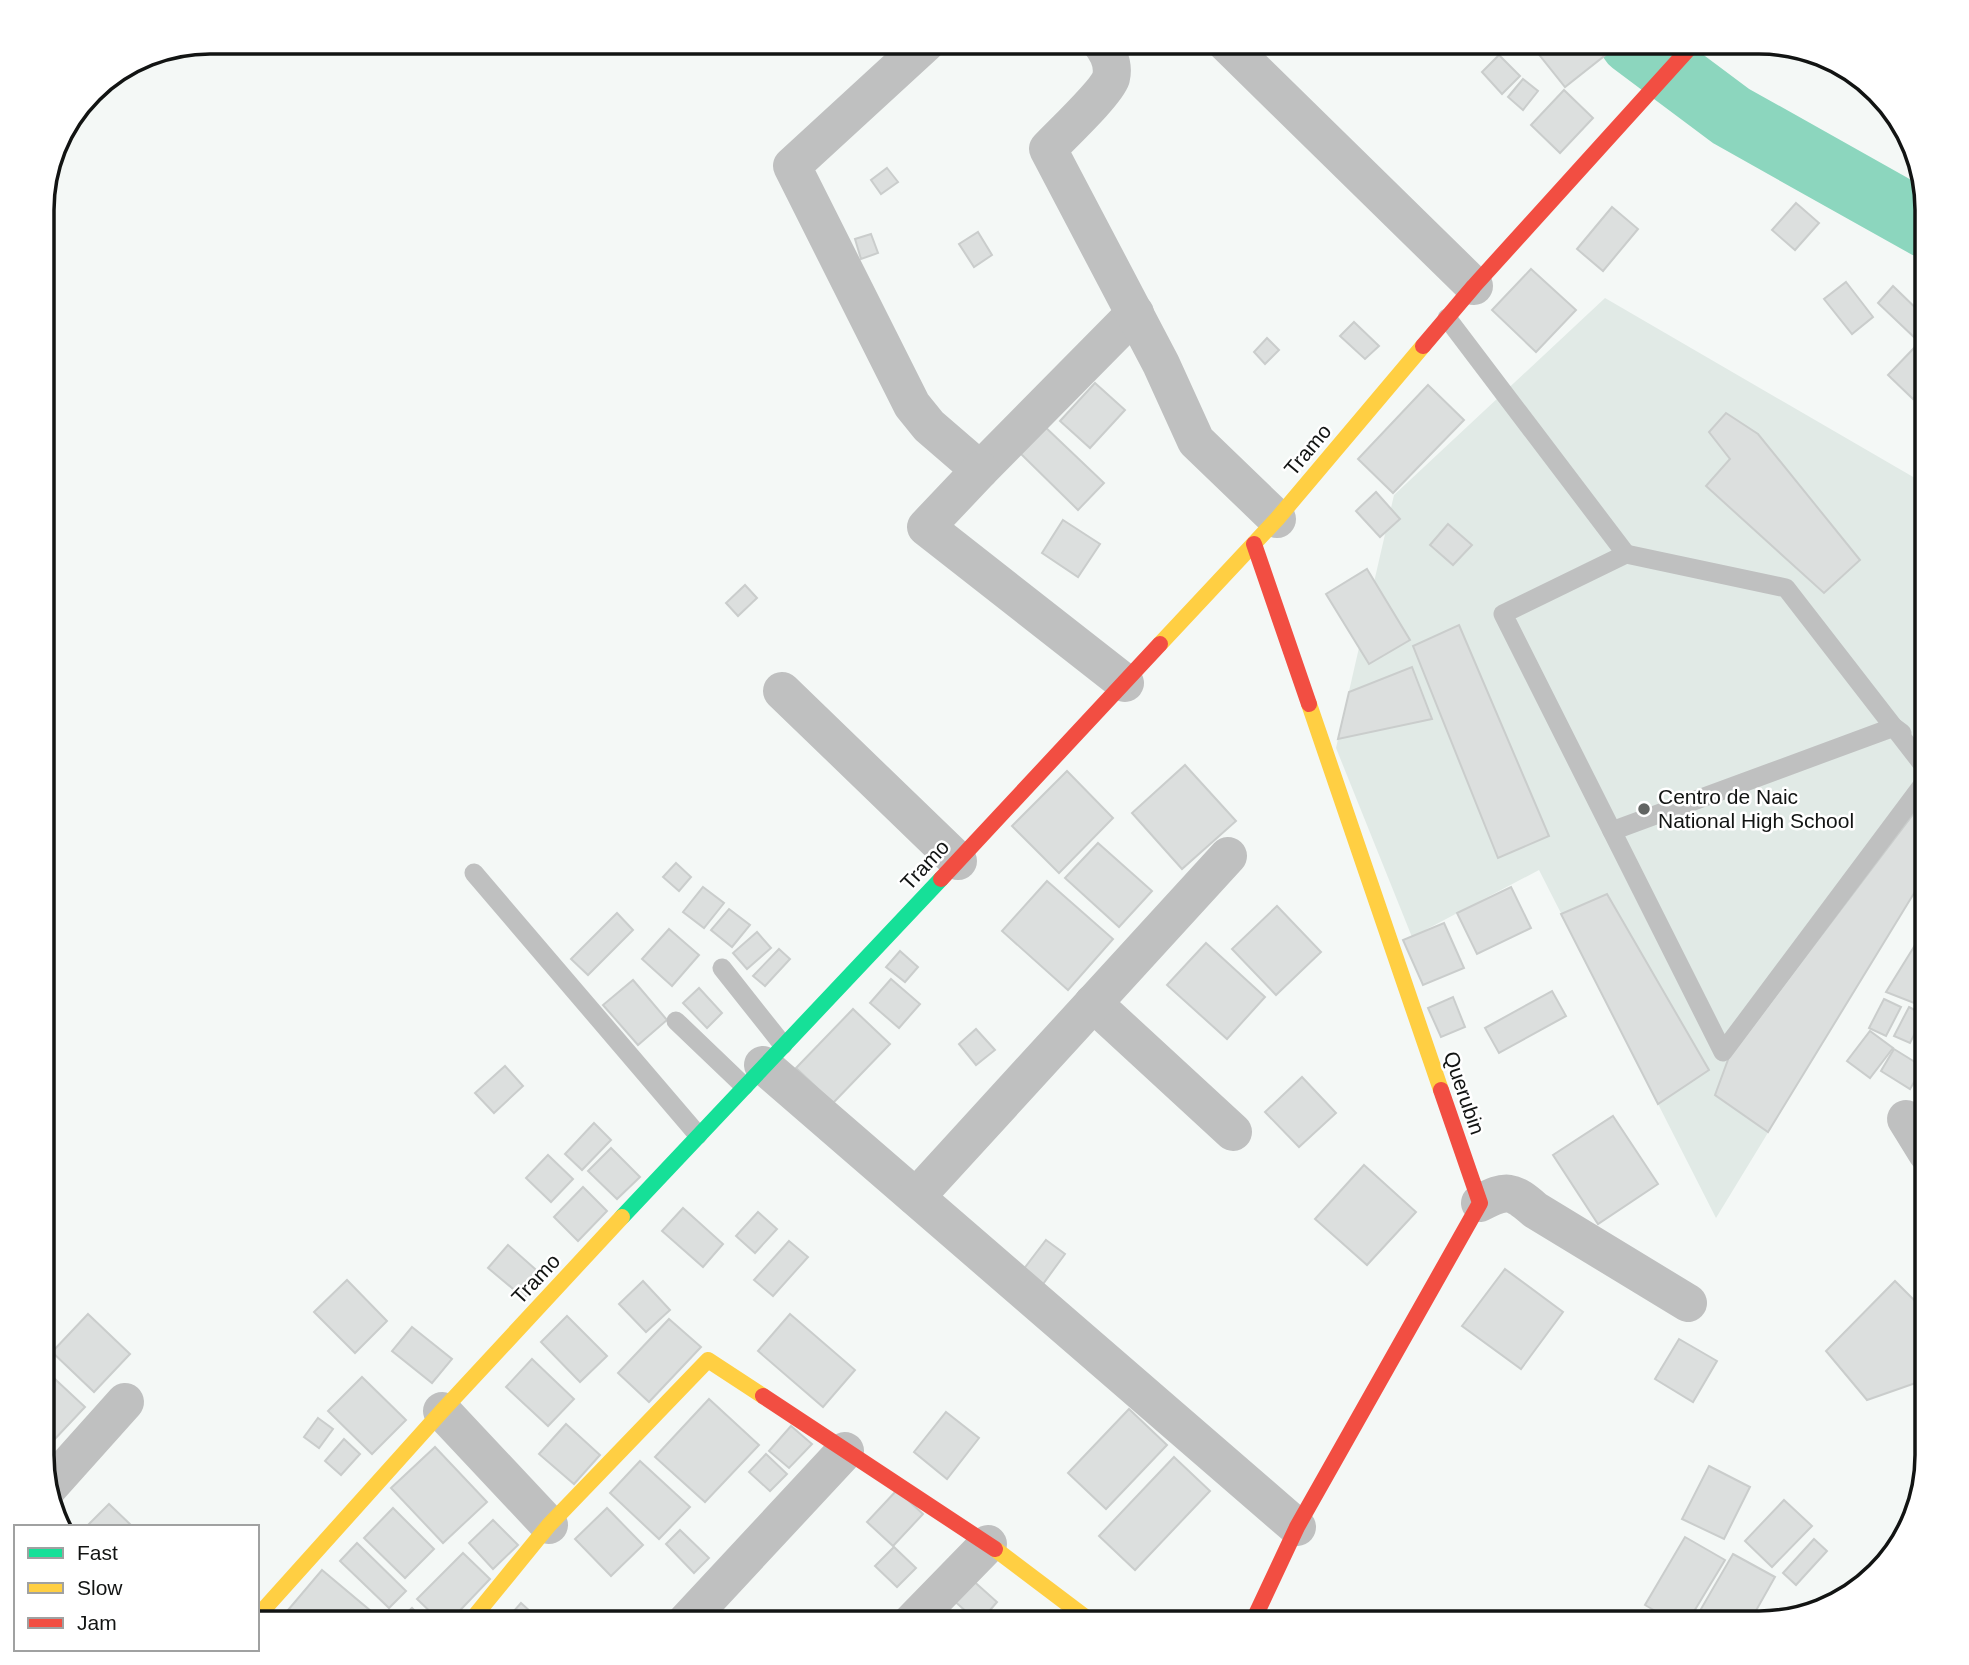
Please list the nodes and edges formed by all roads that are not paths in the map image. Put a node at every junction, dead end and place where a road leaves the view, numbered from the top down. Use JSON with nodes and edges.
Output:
{"nodes":[{"id":1,"x":914,"y":54,"type":"edge"},
{"id":2,"x":1108,"y":54,"type":"edge"},
{"id":3,"x":1237,"y":54,"type":"edge"},
{"id":4,"x":1684,"y":54,"type":"edge"},
{"id":5,"x":1474,"y":286,"type":"junction"},
{"id":6,"x":1135,"y":313,"type":"junction"},
{"id":7,"x":1447,"y":318,"type":"junction"},
{"id":8,"x":979,"y":470,"type":"junction"},
{"id":9,"x":1266,"y":532,"type":"junction"},
{"id":10,"x":1626,"y":554,"type":"junction"},
{"id":11,"x":1125,"y":682,"type":"junction"},
{"id":12,"x":782,"y":691,"type":"dead end"},
{"id":13,"x":1894,"y":727,"type":"junction"},
{"id":14,"x":1915,"y":744,"type":"edge"},
{"id":15,"x":1915,"y":754,"type":"edge"},
{"id":16,"x":1915,"y":795,"type":"edge"},
{"id":17,"x":1612,"y":831,"type":"junction"},
{"id":18,"x":1228,"y":856,"type":"dead end"},
{"id":19,"x":958,"y":861,"type":"junction"},
{"id":20,"x":474,"y":873,"type":"dead end"},
{"id":21,"x":722,"y":968,"type":"dead end"},
{"id":22,"x":1093,"y":1003,"type":"junction"},
{"id":23,"x":676,"y":1021,"type":"dead end"},
{"id":24,"x":763,"y":1065,"type":"junction"},
{"id":25,"x":1906,"y":1119,"type":"dead end"},
{"id":26,"x":1233,"y":1132,"type":"dead end"},
{"id":27,"x":1915,"y":1134,"type":"edge"},
{"id":28,"x":698,"y":1135,"type":"junction"},
{"id":29,"x":916,"y":1196,"type":"junction"},
{"id":30,"x":1480,"y":1203,"type":"junction"},
{"id":31,"x":1688,"y":1303,"type":"dead end"},
{"id":32,"x":125,"y":1402,"type":"dead end"},
{"id":33,"x":442,"y":1411,"type":"junction"},
{"id":34,"x":845,"y":1451,"type":"junction"},
{"id":35,"x":56,"y":1479,"type":"edge"},
{"id":36,"x":549,"y":1525,"type":"junction"},
{"id":37,"x":1297,"y":1527,"type":"junction"},
{"id":38,"x":988,"y":1544,"type":"junction"},
{"id":39,"x":262,"y":1611,"type":"edge"},
{"id":40,"x":479,"y":1611,"type":"edge"},
{"id":41,"x":696,"y":1611,"type":"edge"},
{"id":42,"x":923,"y":1611,"type":"edge"},
{"id":43,"x":1067,"y":1611,"type":"edge"},
{"id":44,"x":1258,"y":1611,"type":"edge"}],
"edges":[{"from":1,"to":8,"type":"street"},
{"from":2,"to":6,"type":"street"},
{"from":3,"to":5,"type":"street"},
{"from":4,"to":5,"type":"street","name":"Tramo"},
{"from":5,"to":7,"type":"street","name":"Tramo"},
{"from":6,"to":8,"type":"street"},
{"from":6,"to":9,"type":"street"},
{"from":7,"to":9,"type":"street","name":"Tramo"},
{"from":7,"to":10,"type":"lane"},
{"from":8,"to":11,"type":"street"},
{"from":9,"to":11,"type":"street","name":"Tramo"},
{"from":9,"to":30,"type":"street","name":"Querubin"},
{"from":10,"to":13,"type":"lane"},
{"from":10,"to":17,"type":"lane"},
{"from":11,"to":19,"type":"street","name":"Tramo"},
{"from":12,"to":19,"type":"street"},
{"from":13,"to":14,"type":"lane"},
{"from":13,"to":15,"type":"lane"},
{"from":13,"to":17,"type":"lane"},
{"from":16,"to":17,"type":"lane"},
{"from":18,"to":22,"type":"street"},
{"from":19,"to":24,"type":"street","name":"Tramo"},
{"from":20,"to":28,"type":"lane"},
{"from":21,"to":24,"type":"lane"},
{"from":22,"to":26,"type":"street"},
{"from":22,"to":29,"type":"street"},
{"from":23,"to":24,"type":"lane"},
{"from":24,"to":28,"type":"street","name":"Tramo"},
{"from":24,"to":29,"type":"street"},
{"from":25,"to":27,"type":"street"},
{"from":28,"to":33,"type":"street","name":"Tramo"},
{"from":29,"to":37,"type":"street"},
{"from":30,"to":31,"type":"street"},
{"from":30,"to":37,"type":"street"},
{"from":32,"to":35,"type":"street"},
{"from":33,"to":36,"type":"street"},
{"from":33,"to":39,"type":"street","name":"Tramo"},
{"from":34,"to":36,"type":"street"},
{"from":34,"to":38,"type":"street"},
{"from":34,"to":41,"type":"street"},
{"from":36,"to":40,"type":"street"},
{"from":37,"to":44,"type":"street"},
{"from":38,"to":42,"type":"street"},
{"from":38,"to":43,"type":"street"}]}
